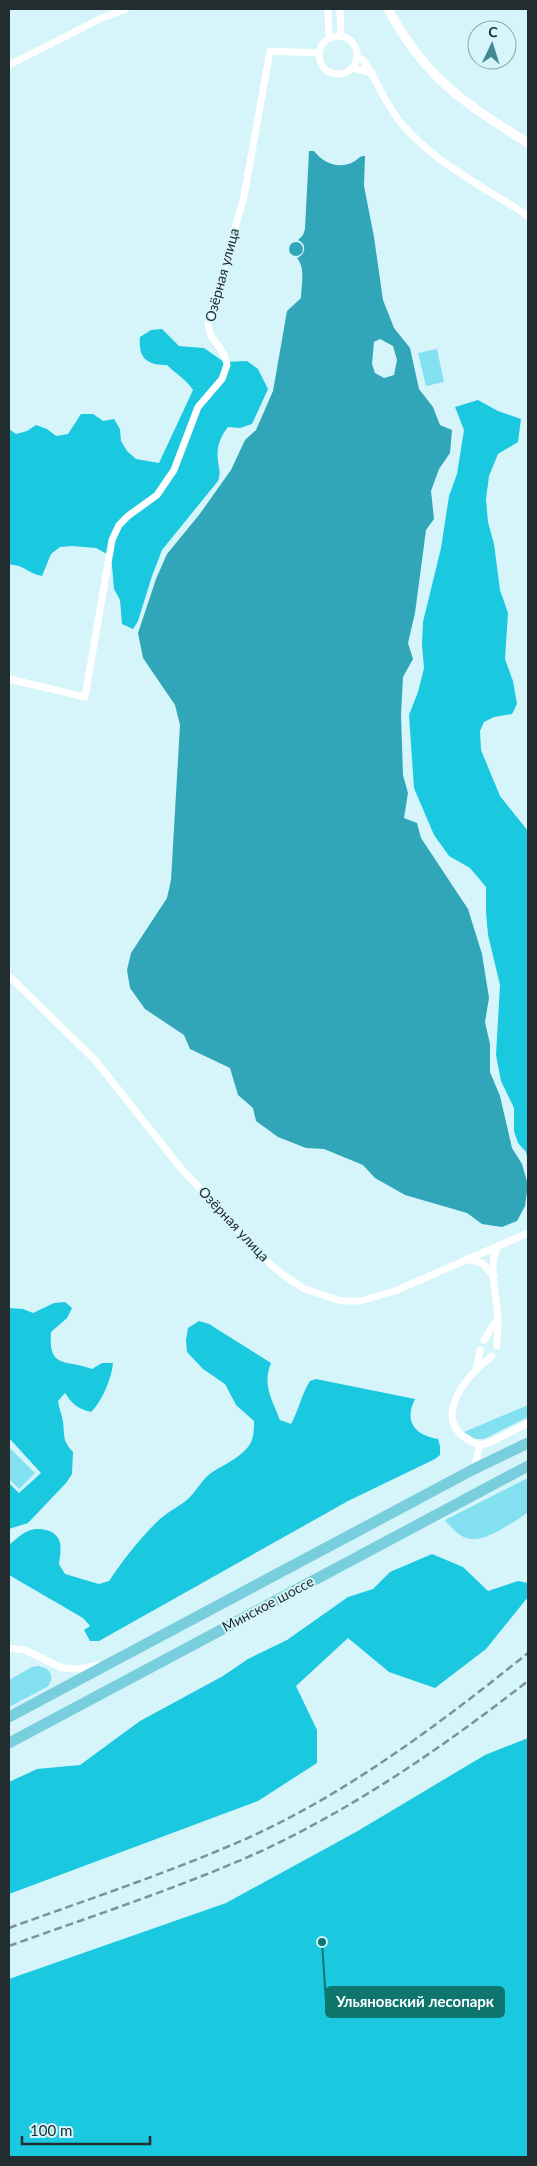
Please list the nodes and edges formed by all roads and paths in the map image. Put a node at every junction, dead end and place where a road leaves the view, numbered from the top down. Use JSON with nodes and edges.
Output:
{"nodes":[{"id":1,"x":126,"y":9,"type":"edge"},
{"id":2,"x":328,"y":9,"type":"edge"},
{"id":3,"x":340,"y":9,"type":"edge"},
{"id":4,"x":388,"y":9,"type":"edge"},
{"id":5,"x":342,"y":36,"type":"junction"},
{"id":6,"x":329,"y":38,"type":"junction"},
{"id":7,"x":319,"y":53,"type":"junction"},
{"id":8,"x":358,"y":58,"type":"junction"},
{"id":9,"x":9,"y":65,"type":"edge"},
{"id":10,"x":353,"y":68,"type":"junction"},
{"id":11,"x":372,"y":73,"type":"junction"},
{"id":12,"x":528,"y":143,"type":"edge"},
{"id":13,"x":528,"y":216,"type":"edge"},
{"id":14,"x":9,"y":680,"type":"edge"},
{"id":15,"x":9,"y":976,"type":"edge"},
{"id":16,"x":528,"y":1233,"type":"edge"},
{"id":17,"x":498,"y":1246,"type":"junction"},
{"id":18,"x":466,"y":1259,"type":"junction"},
{"id":19,"x":494,"y":1276,"type":"junction"},
{"id":20,"x":498,"y":1318,"type":"junction"},
{"id":21,"x":484,"y":1340,"type":"dead end"},
{"id":22,"x":497,"y":1346,"type":"dead end"},
{"id":23,"x":480,"y":1350,"type":"dead end"},
{"id":24,"x":492,"y":1356,"type":"dead end"},
{"id":25,"x":476,"y":1368,"type":"junction"},
{"id":26,"x":528,"y":1423,"type":"edge"},
{"id":27,"x":528,"y":1443,"type":"edge"},
{"id":28,"x":480,"y":1445,"type":"junction"},
{"id":29,"x":528,"y":1466,"type":"edge"},
{"id":30,"x":474,"y":1469,"type":"junction"},
{"id":31,"x":9,"y":1648,"type":"edge"},
{"id":32,"x":108,"y":1663,"type":"junction"},
{"id":33,"x":9,"y":1717,"type":"edge"},
{"id":34,"x":9,"y":1743,"type":"edge"}],
"edges":[{"from":1,"to":9,"type":"street"},
{"from":2,"to":6,"type":"street"},
{"from":3,"to":5,"type":"street"},
{"from":4,"to":12,"type":"street"},
{"from":5,"to":6,"type":"street"},
{"from":5,"to":8,"type":"street"},
{"from":6,"to":7,"type":"street"},
{"from":7,"to":10,"type":"street"},
{"from":7,"to":14,"type":"street","name":"Озёрная улица"},
{"from":8,"to":10,"type":"street"},
{"from":8,"to":11,"type":"street"},
{"from":10,"to":11,"type":"street"},
{"from":11,"to":13,"type":"street"},
{"from":15,"to":18,"type":"street","name":"Озёрная улица"},
{"from":16,"to":17,"type":"street","name":"Озёрная улица"},
{"from":17,"to":18,"type":"street","name":"Озёрная улица"},
{"from":17,"to":19,"type":"street"},
{"from":18,"to":19,"type":"street"},
{"from":19,"to":20,"type":"street"},
{"from":20,"to":21,"type":"street"},
{"from":20,"to":22,"type":"street"},
{"from":23,"to":25,"type":"street"},
{"from":24,"to":25,"type":"street"},
{"from":25,"to":28,"type":"street"},
{"from":26,"to":28,"type":"street"},
{"from":27,"to":30,"type":"highway","name":"Минское шоссе"},
{"from":28,"to":30,"type":"street"},
{"from":29,"to":34,"type":"highway","name":"Минское шоссе"},
{"from":30,"to":32,"type":"highway","name":"Минское шоссе"},
{"from":31,"to":32,"type":"street"},
{"from":32,"to":33,"type":"highway","name":"Минское шоссе"}]}
